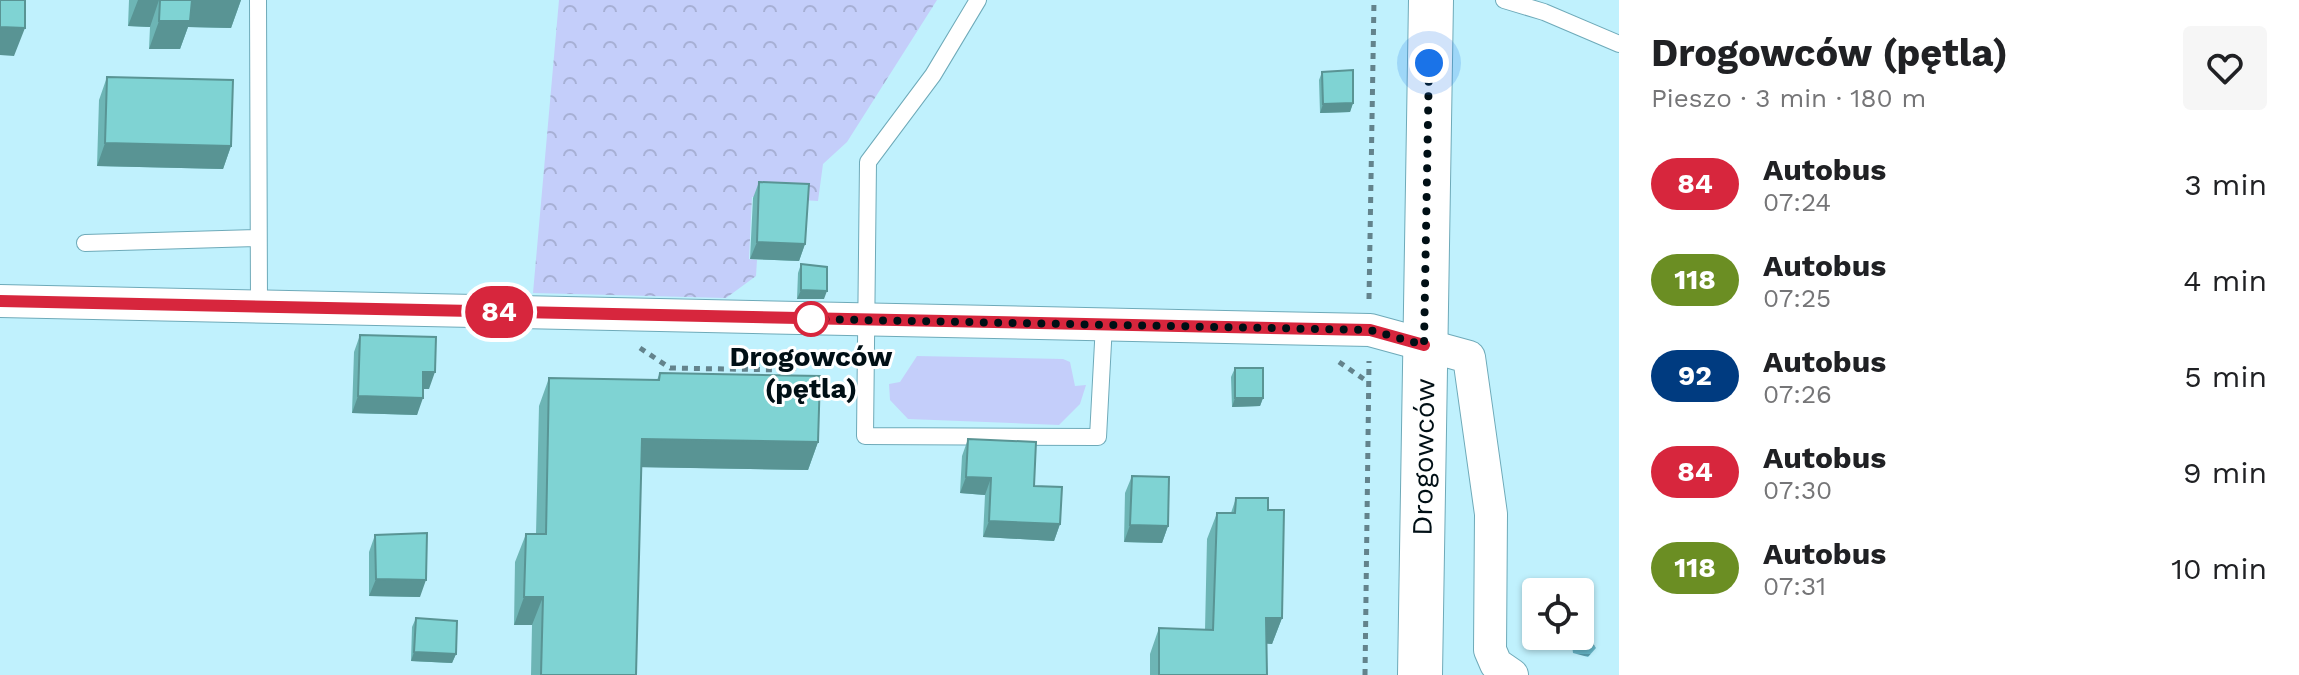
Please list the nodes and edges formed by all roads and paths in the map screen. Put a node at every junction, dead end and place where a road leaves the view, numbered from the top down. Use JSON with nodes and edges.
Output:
{"nodes":[{"id":1,"x":258,"y":0,"type":"edge"},
{"id":2,"x":978,"y":0,"type":"edge"},
{"id":3,"x":1431,"y":0,"type":"edge"},
{"id":4,"x":1504,"y":0,"type":"edge"},
{"id":5,"x":1619,"y":44,"type":"edge"},
{"id":6,"x":257,"y":238,"type":"junction"},
{"id":7,"x":85,"y":243,"type":"dead end"},
{"id":8,"x":0,"y":301,"type":"edge"},
{"id":9,"x":259,"y":307,"type":"junction"},
{"id":10,"x":868,"y":320,"type":"junction"},
{"id":11,"x":1104,"y":324,"type":"junction"},
{"id":12,"x":1424,"y":345,"type":"junction"},
{"id":13,"x":1420,"y":675,"type":"edge"},
{"id":14,"x":1512,"y":675,"type":"edge"}],
"edges":[{"from":1,"to":6,"type":"lane"},
{"from":2,"to":10,"type":"lane"},
{"from":3,"to":12,"type":"main road","name":"Drogowców"},
{"from":4,"to":5,"type":"lane"},
{"from":6,"to":7,"type":"lane"},
{"from":6,"to":9,"type":"lane"},
{"from":8,"to":9,"type":"street"},
{"from":9,"to":10,"type":"street"},
{"from":10,"to":11,"type":"street"},
{"from":10,"to":11,"type":"lane"},
{"from":11,"to":12,"type":"street"},
{"from":12,"to":13,"type":"main road","name":"Drogowców"},
{"from":12,"to":14,"type":"street"}]}
